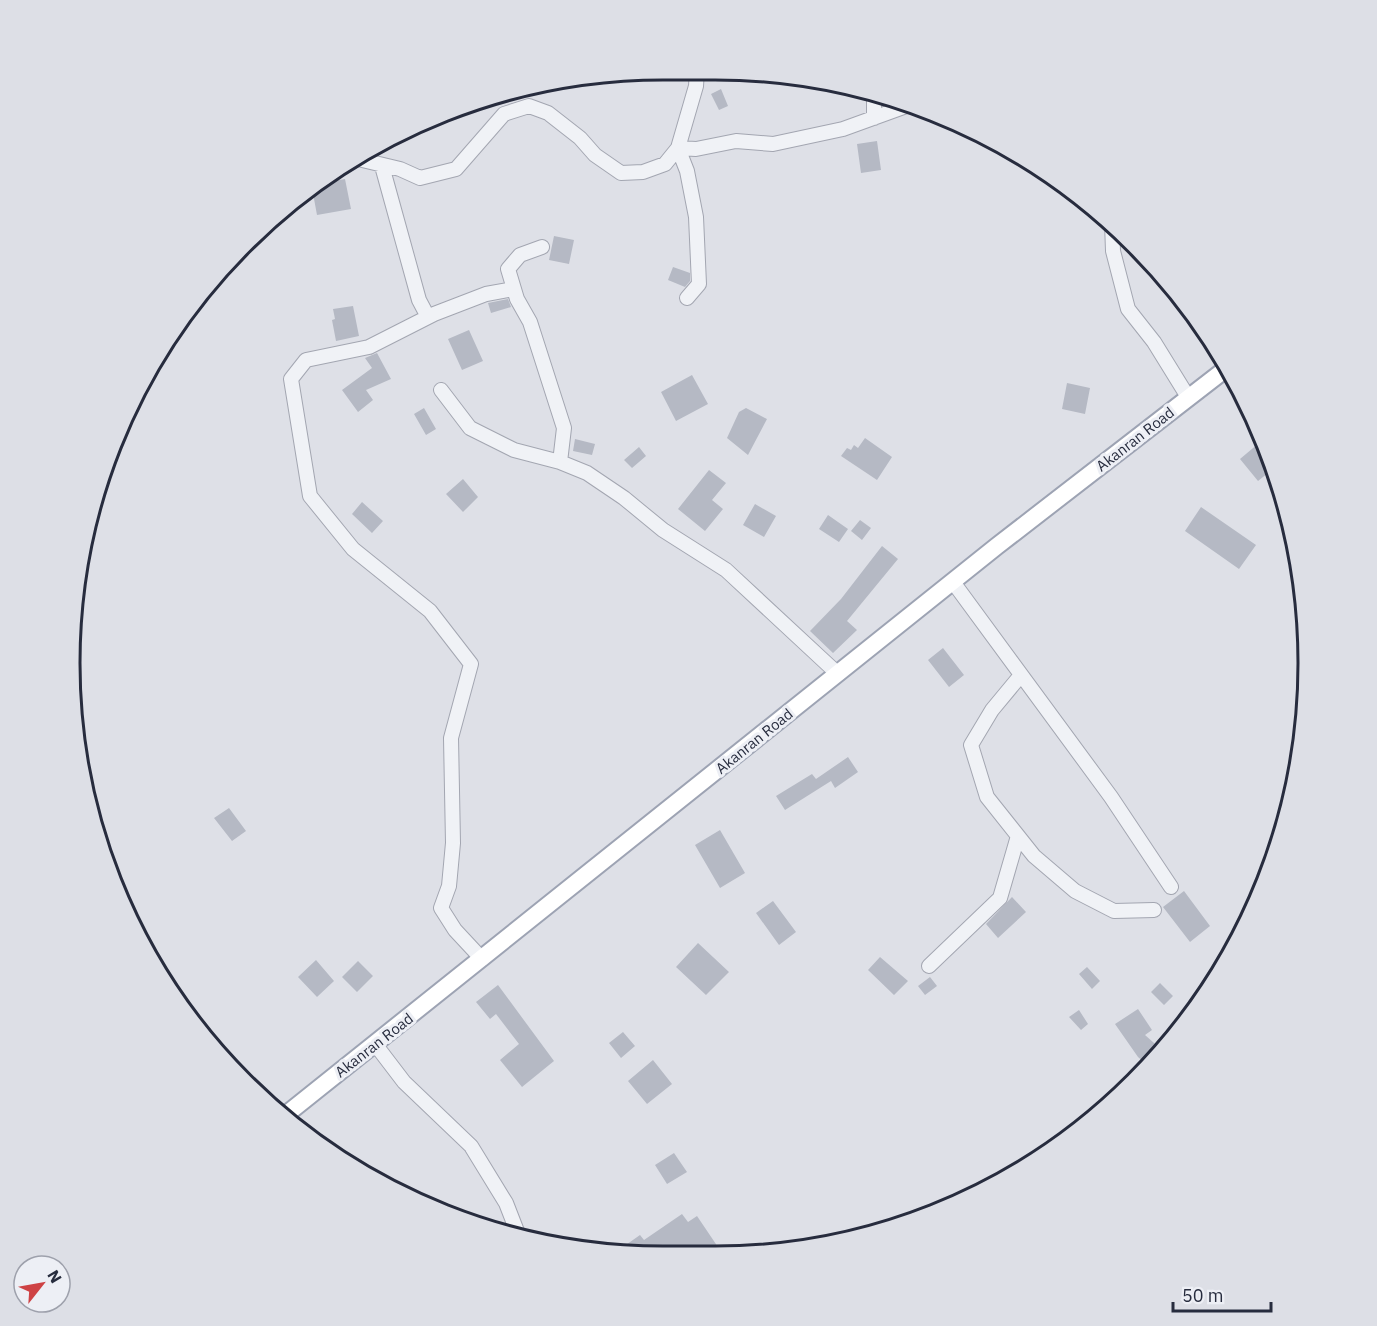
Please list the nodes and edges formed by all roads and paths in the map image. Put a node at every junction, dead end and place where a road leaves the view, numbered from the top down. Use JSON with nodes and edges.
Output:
{"nodes":[{"id":1,"x":696,"y":80,"type":"edge"},
{"id":2,"x":874,"y":102,"type":"edge"},
{"id":3,"x":899,"y":109,"type":"edge"},
{"id":4,"x":874,"y":118,"type":"junction"},
{"id":5,"x":678,"y":148,"type":"junction"},
{"id":6,"x":366,"y":161,"type":"edge"},
{"id":7,"x":382,"y":166,"type":"junction"},
{"id":8,"x":1112,"y":237,"type":"edge"},
{"id":9,"x":542,"y":247,"type":"dead end"},
{"id":10,"x":514,"y":289,"type":"junction"},
{"id":11,"x":687,"y":298,"type":"dead end"},
{"id":12,"x":428,"y":317,"type":"junction"},
{"id":13,"x":1220,"y":373,"type":"edge"},
{"id":14,"x":441,"y":390,"type":"dead end"},
{"id":15,"x":1188,"y":398,"type":"junction"},
{"id":16,"x":560,"y":462,"type":"junction"},
{"id":17,"x":953,"y":582,"type":"junction"},
{"id":18,"x":838,"y":674,"type":"junction"},
{"id":19,"x":1021,"y":675,"type":"junction"},
{"id":20,"x":1018,"y":837,"type":"junction"},
{"id":21,"x":1171,"y":887,"type":"dead end"},
{"id":22,"x":1154,"y":909,"type":"dead end"},
{"id":23,"x":482,"y":959,"type":"junction"},
{"id":24,"x":929,"y":966,"type":"dead end"},
{"id":25,"x":375,"y":1044,"type":"junction"},
{"id":26,"x":290,"y":1112,"type":"edge"},
{"id":27,"x":516,"y":1228,"type":"edge"}],
"edges":[{"from":1,"to":5,"type":"street"},
{"from":2,"to":4,"type":"street"},
{"from":3,"to":4,"type":"street"},
{"from":4,"to":5,"type":"street"},
{"from":5,"to":7,"type":"street"},
{"from":5,"to":11,"type":"street"},
{"from":6,"to":7,"type":"street"},
{"from":7,"to":12,"type":"street"},
{"from":8,"to":15,"type":"street"},
{"from":9,"to":10,"type":"street"},
{"from":10,"to":12,"type":"street"},
{"from":10,"to":16,"type":"street"},
{"from":12,"to":23,"type":"street"},
{"from":13,"to":15,"type":"main road","name":"Akanran Road"},
{"from":14,"to":16,"type":"street"},
{"from":15,"to":17,"type":"main road","name":"Akanran Road"},
{"from":16,"to":18,"type":"street"},
{"from":17,"to":18,"type":"main road","name":"Akanran Road"},
{"from":17,"to":19,"type":"street"},
{"from":18,"to":23,"type":"main road","name":"Akanran Road"},
{"from":19,"to":20,"type":"street"},
{"from":19,"to":21,"type":"street"},
{"from":20,"to":22,"type":"street"},
{"from":20,"to":24,"type":"street"},
{"from":23,"to":25,"type":"main road","name":"Akanran Road"},
{"from":25,"to":26,"type":"main road","name":"Akanran Road"},
{"from":25,"to":27,"type":"street"}]}
